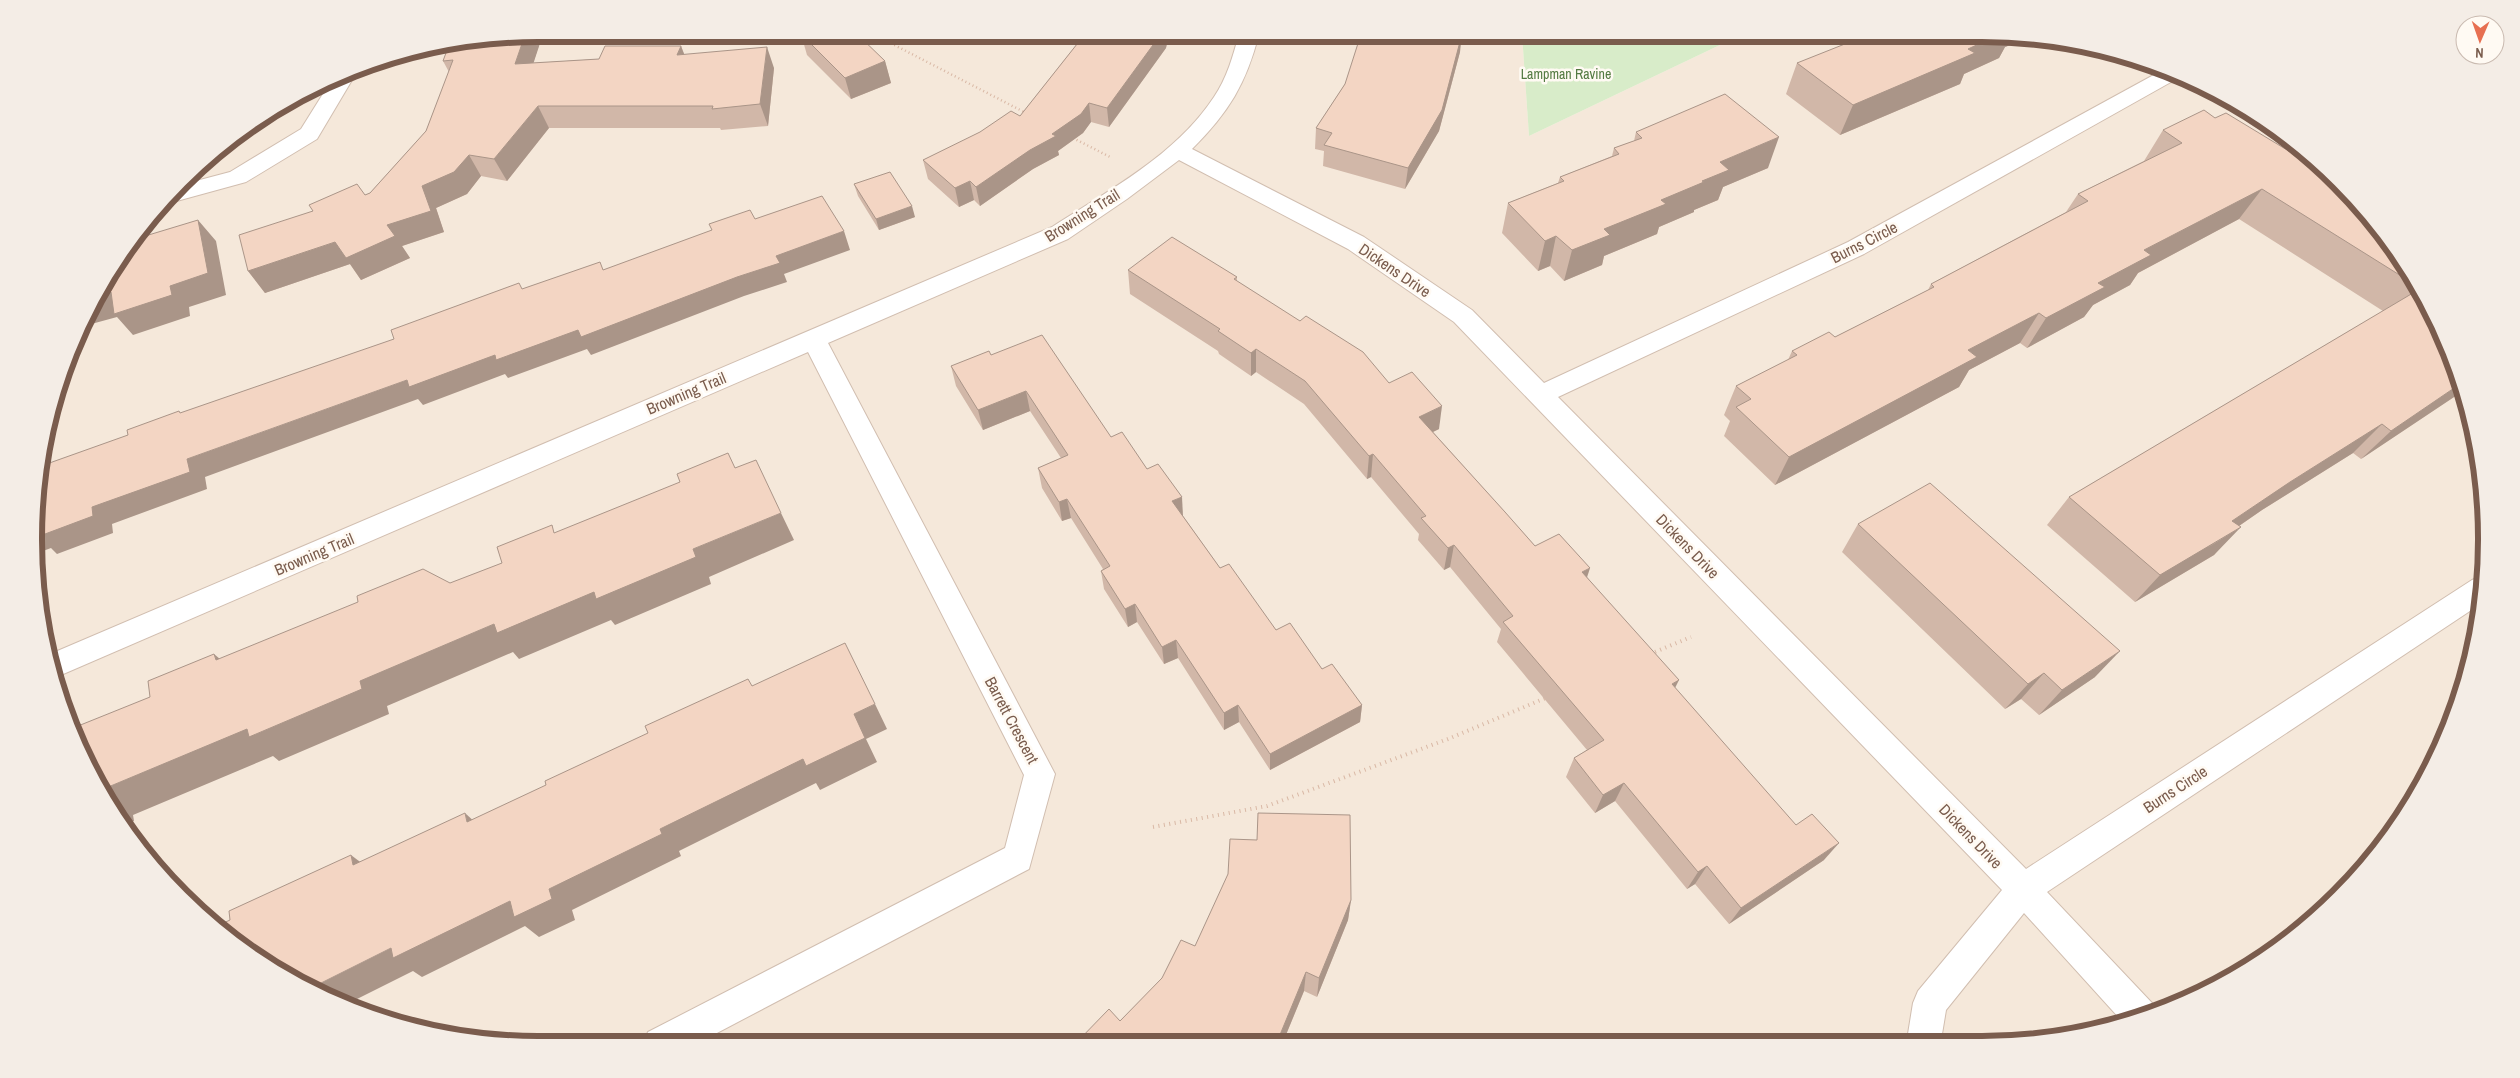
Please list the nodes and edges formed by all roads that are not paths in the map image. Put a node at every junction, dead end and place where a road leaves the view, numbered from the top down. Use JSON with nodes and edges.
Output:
{"nodes":[{"id":1,"x":1248,"y":42,"type":"edge"},
{"id":2,"x":2164,"y":77,"type":"edge"},
{"id":3,"x":339,"y":85,"type":"edge"},
{"id":4,"x":1179,"y":151,"type":"junction"},
{"id":5,"x":185,"y":192,"type":"edge"},
{"id":6,"x":813,"y":338,"type":"junction"},
{"id":7,"x":1540,"y":394,"type":"junction"},
{"id":8,"x":2474,"y":593,"type":"edge"},
{"id":9,"x":58,"y":664,"type":"edge"},
{"id":10,"x":2022,"y":889,"type":"junction"},
{"id":11,"x":2136,"y":1011,"type":"edge"},
{"id":12,"x":675,"y":1036,"type":"edge"},
{"id":13,"x":1925,"y":1036,"type":"edge"}],
"edges":[{"from":1,"to":4,"type":"street","name":"Browning Trail"},
{"from":2,"to":7,"type":"street","name":"Burns Circle"},
{"from":3,"to":5,"type":"street"},
{"from":4,"to":6,"type":"street","name":"Browning Trail"},
{"from":4,"to":7,"type":"street","name":"Dickens Drive"},
{"from":6,"to":9,"type":"street","name":"Browning Trail"},
{"from":6,"to":12,"type":"street","name":"Barrett Crescent"},
{"from":7,"to":10,"type":"street","name":"Dickens Drive"},
{"from":8,"to":10,"type":"street","name":"Burns Circle"},
{"from":10,"to":11,"type":"street","name":"Dickens Drive"},
{"from":10,"to":13,"type":"street","name":"Burns Circle"}]}
